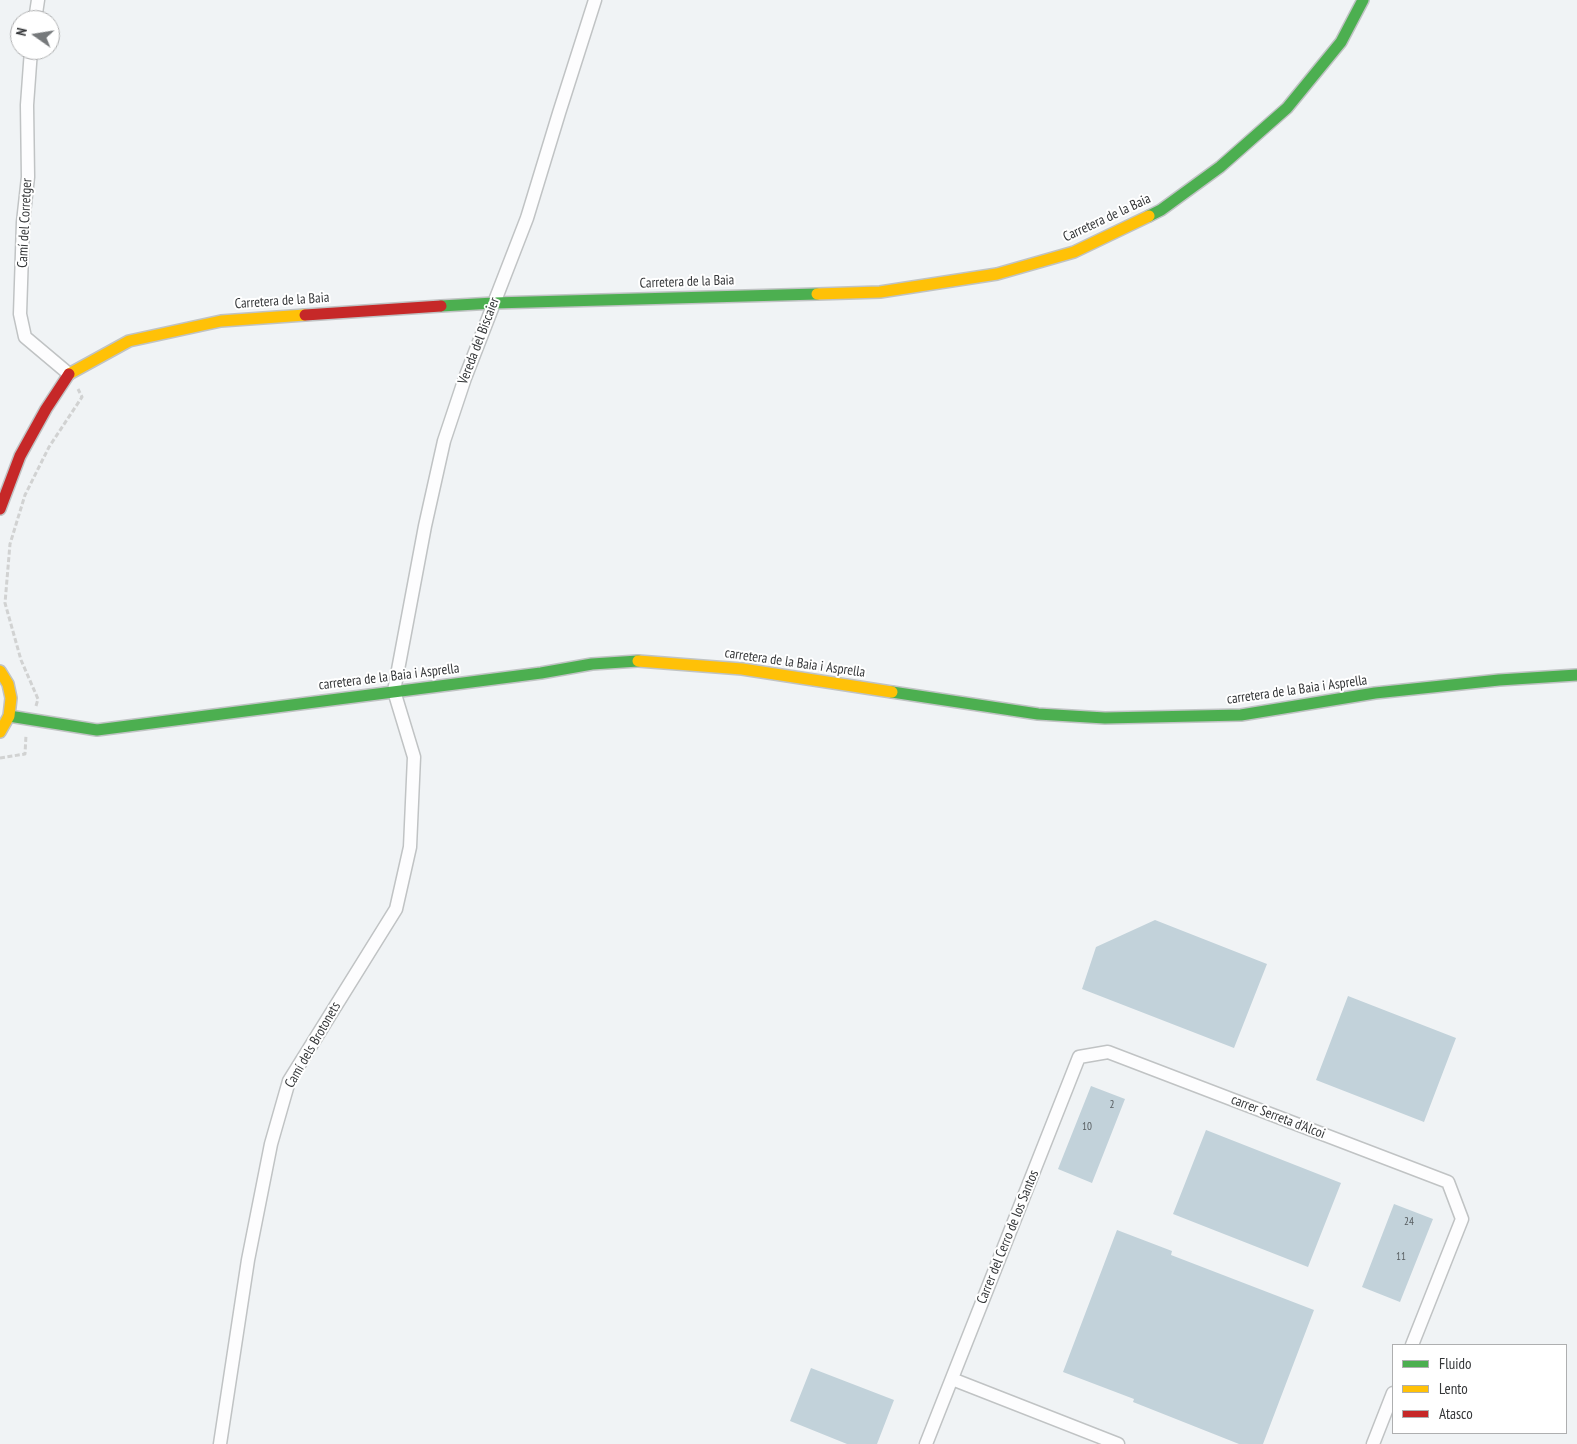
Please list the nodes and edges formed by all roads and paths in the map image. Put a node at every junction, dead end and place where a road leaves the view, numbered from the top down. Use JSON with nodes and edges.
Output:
{"nodes":[{"id":1,"x":595,"y":0,"type":"edge"},
{"id":2,"x":1363,"y":0,"type":"edge"},
{"id":3,"x":30,"y":60,"type":"edge"},
{"id":4,"x":494,"y":303,"type":"junction"},
{"id":5,"x":69,"y":374,"type":"junction"},
{"id":6,"x":0,"y":510,"type":"edge"},
{"id":7,"x":0,"y":670,"type":"edge"},
{"id":8,"x":1577,"y":675,"type":"edge"},
{"id":9,"x":394,"y":691,"type":"junction"},
{"id":10,"x":38,"y":699,"type":"dead end"},
{"id":11,"x":9,"y":716,"type":"junction"},
{"id":12,"x":0,"y":732,"type":"edge"},
{"id":13,"x":1108,"y":1052,"type":"joint"},
{"id":14,"x":1412,"y":1344,"type":"edge"},
{"id":15,"x":952,"y":1379,"type":"junction"},
{"id":16,"x":1392,"y":1396,"type":"edge"},
{"id":17,"x":220,"y":1444,"type":"edge"},
{"id":18,"x":926,"y":1444,"type":"edge"},
{"id":19,"x":1118,"y":1444,"type":"edge"},
{"id":20,"x":1373,"y":1444,"type":"edge"}],
"edges":[{"from":1,"to":4,"type":"street","name":"Vereda del Biscaier"},
{"from":2,"to":4,"type":"main road","name":"Carretera de la Baia"},
{"from":3,"to":5,"type":"street","name":"Camí del Corretger"},
{"from":4,"to":5,"type":"main road","name":"Carretera de la Baia"},
{"from":4,"to":9,"type":"street","name":"Vereda del Biscaier"},
{"from":5,"to":6,"type":"main road","name":"Carretera de la Baia"},
{"from":5,"to":10,"type":"path"},
{"from":7,"to":11,"type":"main road"},
{"from":8,"to":9,"type":"main road","name":"carretera de la Baia i Asprella"},
{"from":9,"to":11,"type":"main road","name":"carretera de la Baia i Asprella"},
{"from":9,"to":17,"type":"street","name":"Camí dels Brotonets"},
{"from":11,"to":12,"type":"main road"},
{"from":13,"to":14,"type":"street","name":"carrer Serreta d'Alcoi"},
{"from":13,"to":15,"type":"street","name":"Carrer del Cerro de los Santos"},
{"from":15,"to":18,"type":"street","name":"Carrer del Cerro de los Santos"},
{"from":15,"to":19,"type":"street"},
{"from":16,"to":20,"type":"street"}]}
